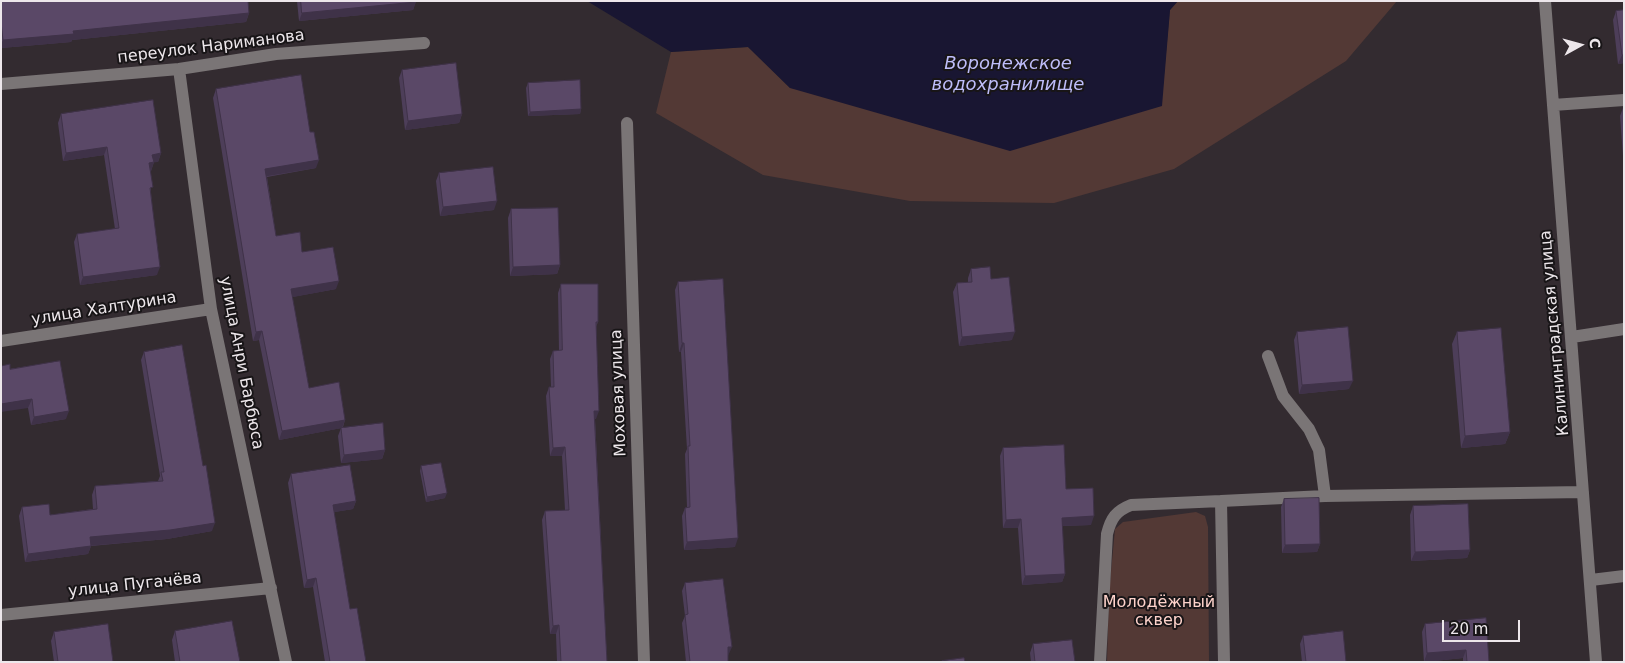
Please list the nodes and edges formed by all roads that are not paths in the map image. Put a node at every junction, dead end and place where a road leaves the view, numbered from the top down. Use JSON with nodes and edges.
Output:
{"nodes":[{"id":1,"x":1545,"y":1,"type":"edge"},
{"id":2,"x":424,"y":43,"type":"dead end"},
{"id":3,"x":179,"y":69,"type":"junction"},
{"id":4,"x":1,"y":84,"type":"edge"},
{"id":5,"x":1624,"y":100,"type":"edge"},
{"id":6,"x":1553,"y":104,"type":"junction"},
{"id":7,"x":627,"y":123,"type":"dead end"},
{"id":8,"x":211,"y":309,"type":"junction"},
{"id":9,"x":1624,"y":329,"type":"edge"},
{"id":10,"x":1572,"y":337,"type":"junction"},
{"id":11,"x":1,"y":341,"type":"edge"},
{"id":12,"x":1268,"y":356,"type":"dead end"},
{"id":13,"x":1584,"y":492,"type":"junction"},
{"id":14,"x":1325,"y":496,"type":"junction"},
{"id":15,"x":1221,"y":500,"type":"junction"},
{"id":16,"x":1624,"y":576,"type":"edge"},
{"id":17,"x":1591,"y":580,"type":"junction"},
{"id":18,"x":271,"y":588,"type":"junction"},
{"id":19,"x":1,"y":615,"type":"edge"},
{"id":20,"x":286,"y":662,"type":"edge"},
{"id":21,"x":644,"y":662,"type":"edge"},
{"id":22,"x":1100,"y":662,"type":"edge"},
{"id":23,"x":1224,"y":662,"type":"edge"},
{"id":24,"x":1596,"y":662,"type":"edge"}],
"edges":[{"from":1,"to":6,"type":"street","name":"Калининградская улица"},
{"from":2,"to":3,"type":"street","name":"переулок Нариманова"},
{"from":3,"to":4,"type":"street","name":"переулок Нариманова"},
{"from":3,"to":8,"type":"street","name":"улица Анри Барбюса"},
{"from":5,"to":6,"type":"street"},
{"from":6,"to":10,"type":"street","name":"Калининградская улица"},
{"from":7,"to":21,"type":"street","name":"Моховая улица"},
{"from":8,"to":11,"type":"street","name":"улица Халтурина"},
{"from":8,"to":18,"type":"street","name":"улица Анри Барбюса"},
{"from":9,"to":10,"type":"street"},
{"from":10,"to":13,"type":"street","name":"Калининградская улица"},
{"from":12,"to":14,"type":"street"},
{"from":13,"to":14,"type":"street"},
{"from":13,"to":17,"type":"street","name":"Калининградская улица"},
{"from":14,"to":15,"type":"street"},
{"from":15,"to":22,"type":"street"},
{"from":15,"to":23,"type":"street"},
{"from":16,"to":17,"type":"street"},
{"from":17,"to":24,"type":"street","name":"Калининградская улица"},
{"from":18,"to":19,"type":"street","name":"улица Пугачёва"},
{"from":18,"to":20,"type":"street","name":"улица Анри Барбюса"}]}
